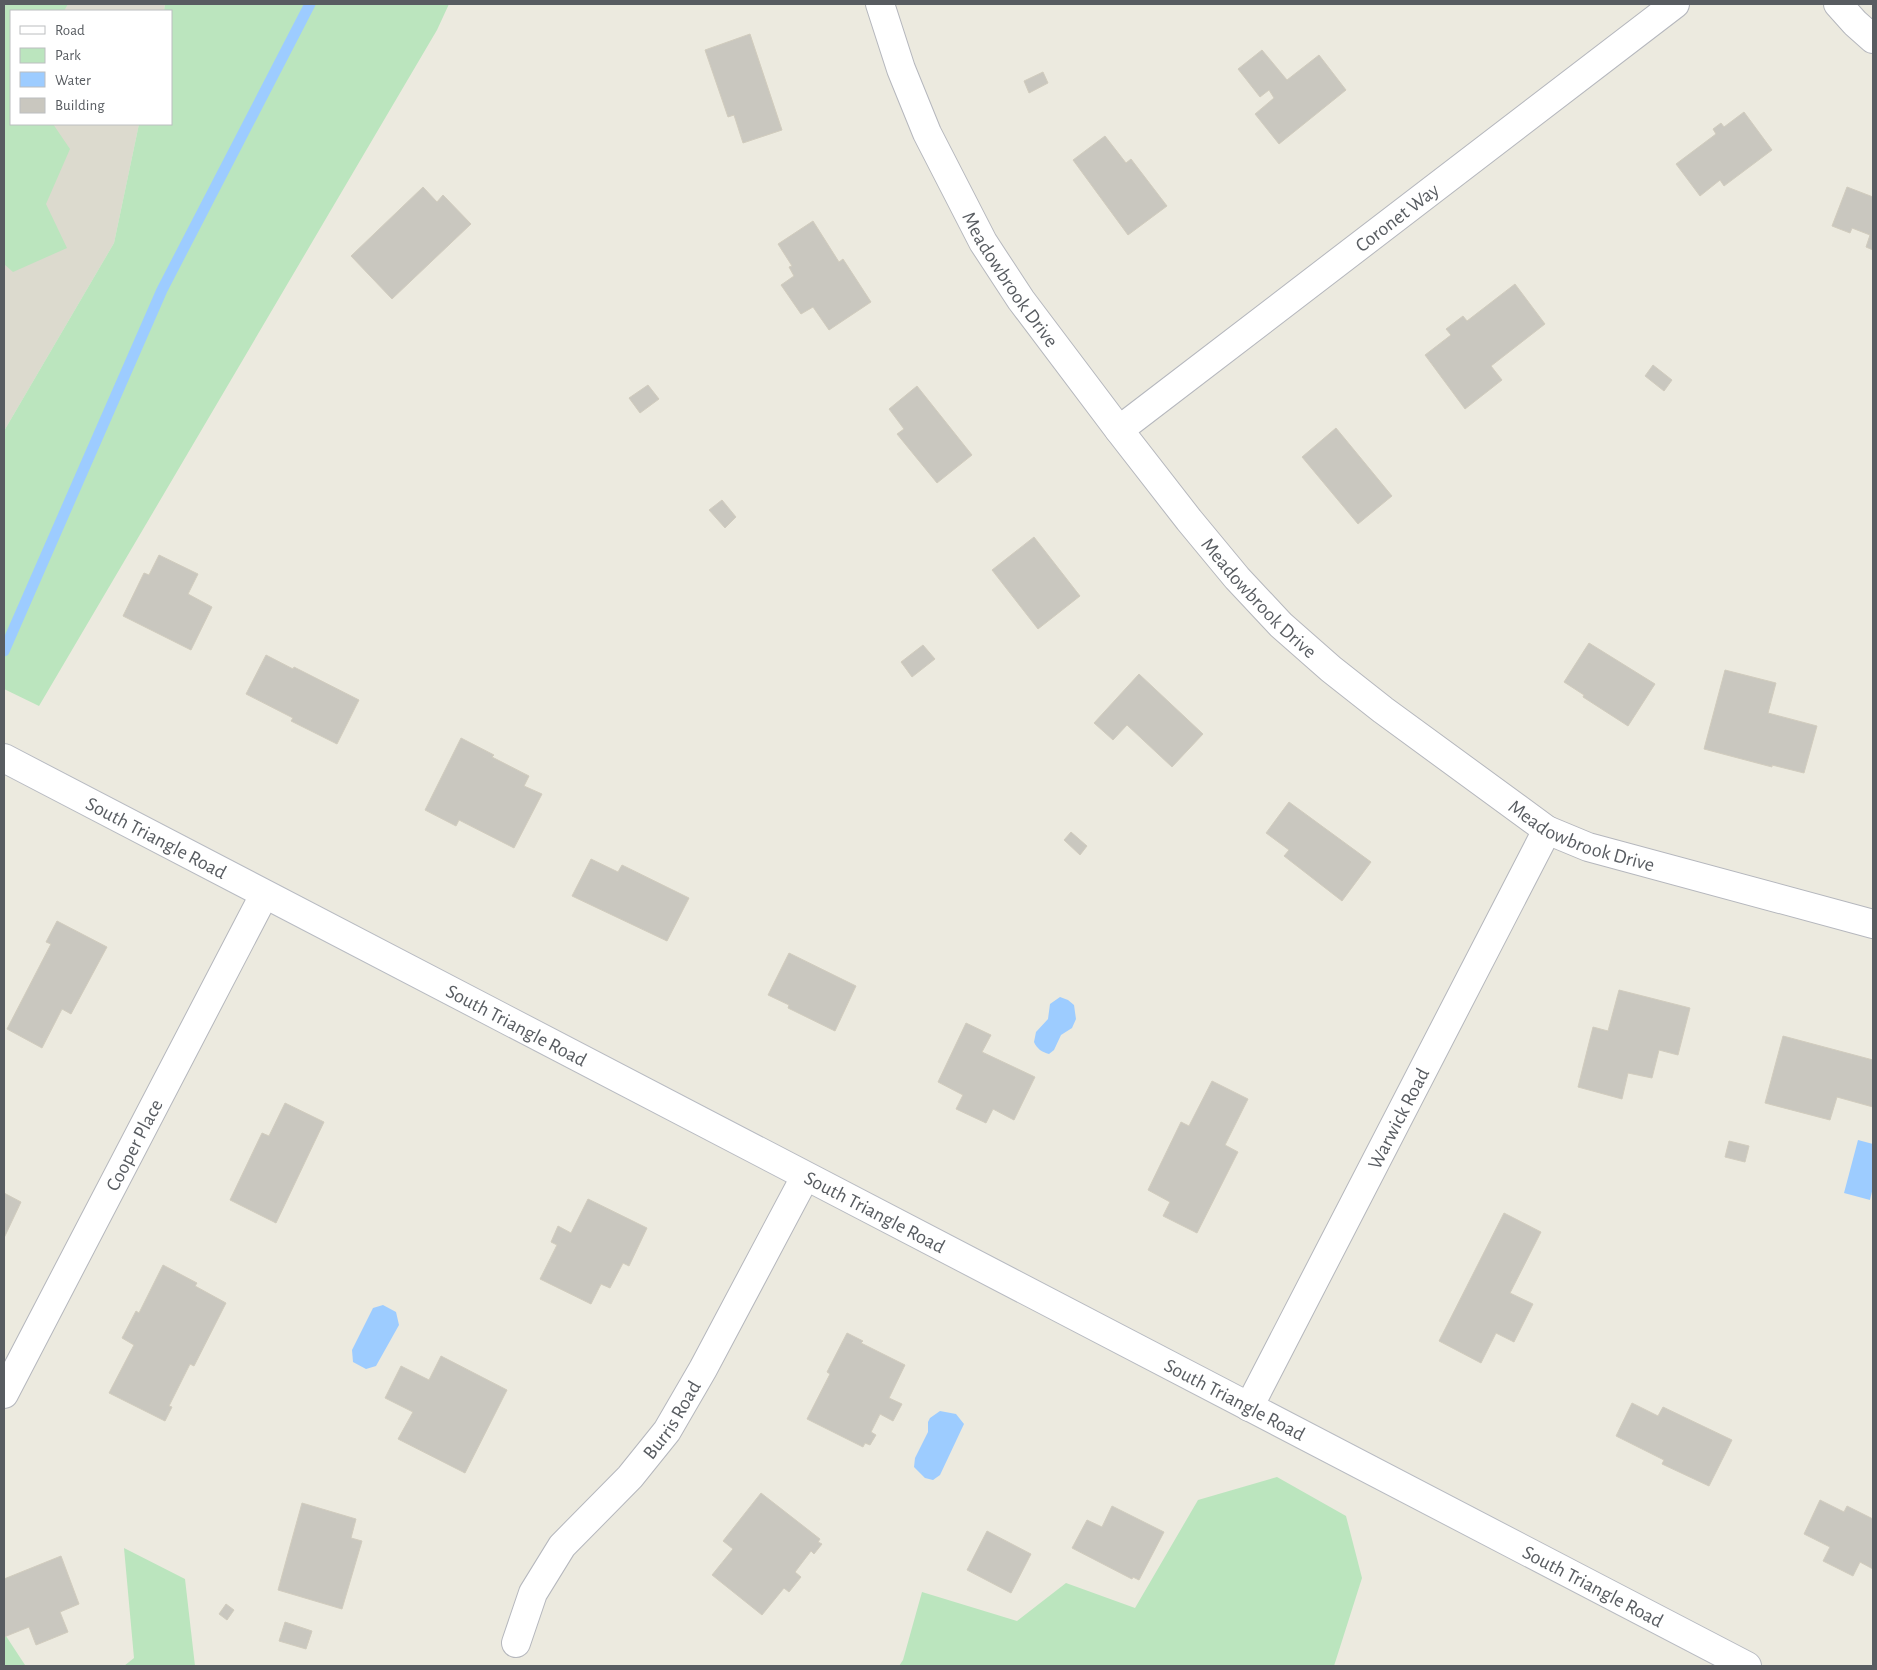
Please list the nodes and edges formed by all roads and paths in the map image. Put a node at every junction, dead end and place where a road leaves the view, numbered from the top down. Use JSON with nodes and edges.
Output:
{"nodes":[{"id":1,"x":880,"y":4,"type":"edge"},
{"id":2,"x":1675,"y":4,"type":"edge"},
{"id":3,"x":1838,"y":4,"type":"edge"},
{"id":4,"x":1873,"y":39,"type":"edge"},
{"id":5,"x":1119,"y":430,"type":"junction"},
{"id":6,"x":4,"y":758,"type":"edge"},
{"id":7,"x":1547,"y":830,"type":"junction"},
{"id":8,"x":264,"y":895,"type":"junction"},
{"id":9,"x":1873,"y":924,"type":"edge"},
{"id":10,"x":805,"y":1177,"type":"junction"},
{"id":11,"x":4,"y":1394,"type":"edge"},
{"id":12,"x":1249,"y":1407,"type":"junction"},
{"id":13,"x":516,"y":1642,"type":"dead end"},
{"id":14,"x":1747,"y":1666,"type":"edge"}],
"edges":[{"from":1,"to":5,"type":"street","name":"Meadowbrook Drive"},
{"from":2,"to":5,"type":"street","name":"Coronet Way"},
{"from":3,"to":4,"type":"street"},
{"from":5,"to":7,"type":"street","name":"Meadowbrook Drive"},
{"from":6,"to":8,"type":"street","name":"South Triangle Road"},
{"from":7,"to":9,"type":"street","name":"Meadowbrook Drive"},
{"from":7,"to":12,"type":"street","name":"Warwick Road"},
{"from":8,"to":10,"type":"street","name":"South Triangle Road"},
{"from":8,"to":11,"type":"street","name":"Cooper Place"},
{"from":10,"to":12,"type":"street","name":"South Triangle Road"},
{"from":10,"to":13,"type":"street","name":"Burris Road"},
{"from":12,"to":14,"type":"street","name":"South Triangle Road"}]}
